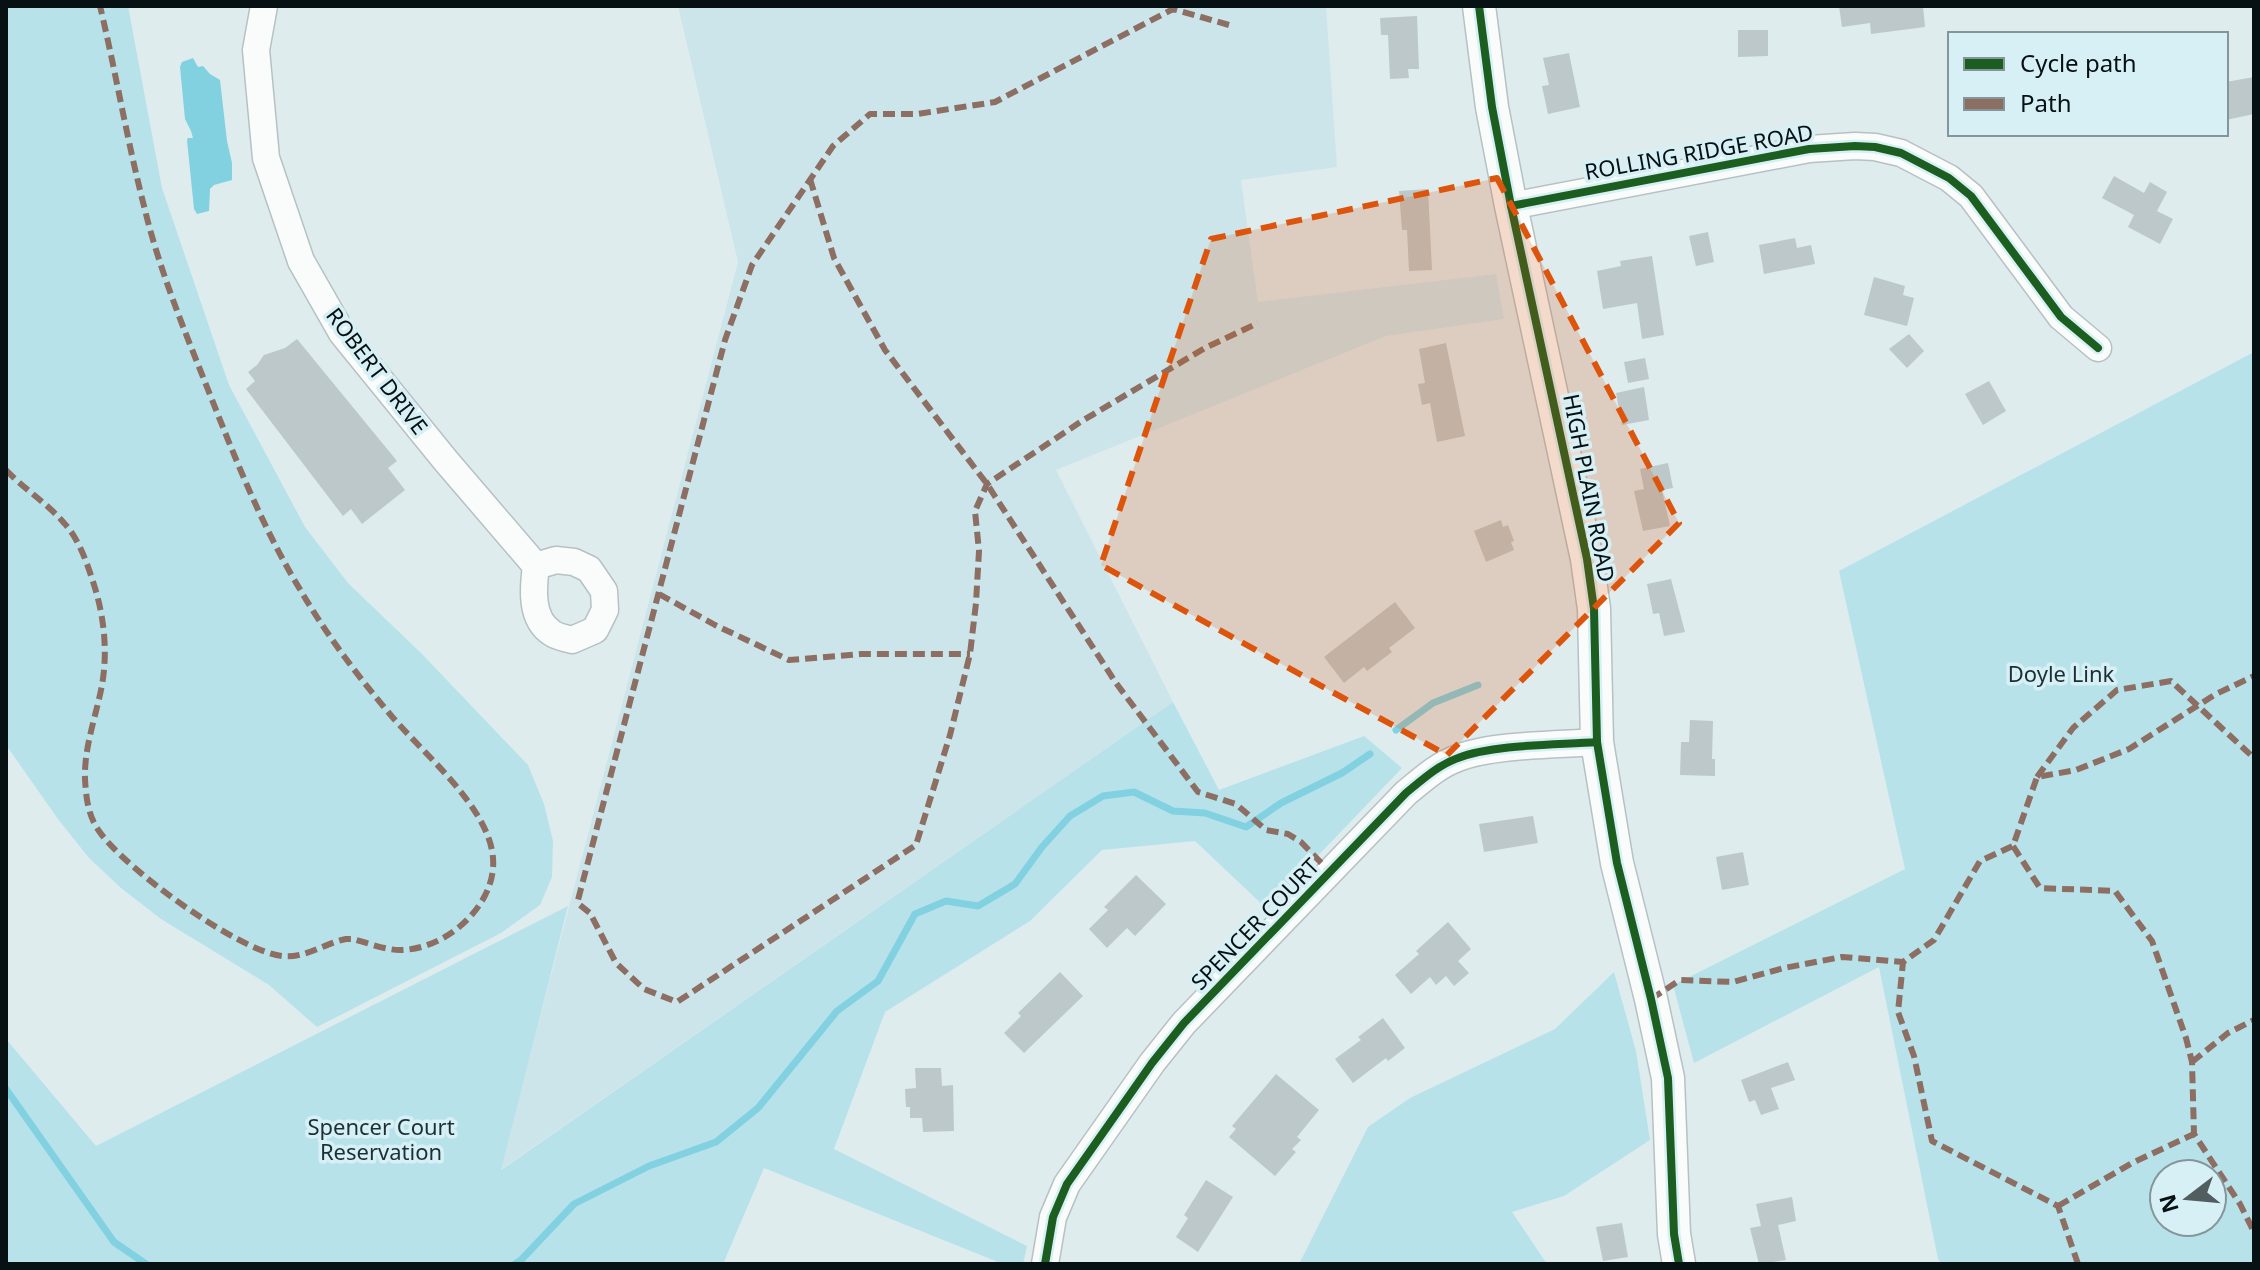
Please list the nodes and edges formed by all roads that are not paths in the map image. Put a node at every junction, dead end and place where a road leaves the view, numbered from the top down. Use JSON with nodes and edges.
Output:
{"nodes":[{"id":1,"x":264,"y":6,"type":"edge"},
{"id":2,"x":1479,"y":6,"type":"edge"},
{"id":3,"x":1511,"y":206,"type":"junction"},
{"id":4,"x":2098,"y":348,"type":"dead end"},
{"id":5,"x":536,"y":566,"type":"dead end"},
{"id":6,"x":1597,"y":742,"type":"junction"},
{"id":7,"x":1045,"y":1264,"type":"edge"},
{"id":8,"x":1679,"y":1264,"type":"edge"}],
"edges":[{"from":1,"to":5,"type":"street","name":"ROBERT DRIVE"},
{"from":2,"to":3,"type":"street","name":"HIGH PLAIN ROAD"},
{"from":3,"to":4,"type":"street","name":"ROLLING RIDGE ROAD"},
{"from":3,"to":6,"type":"street","name":"HIGH PLAIN ROAD"},
{"from":6,"to":7,"type":"street","name":"SPENCER COURT"},
{"from":6,"to":8,"type":"street","name":"HIGH PLAIN ROAD"}]}
